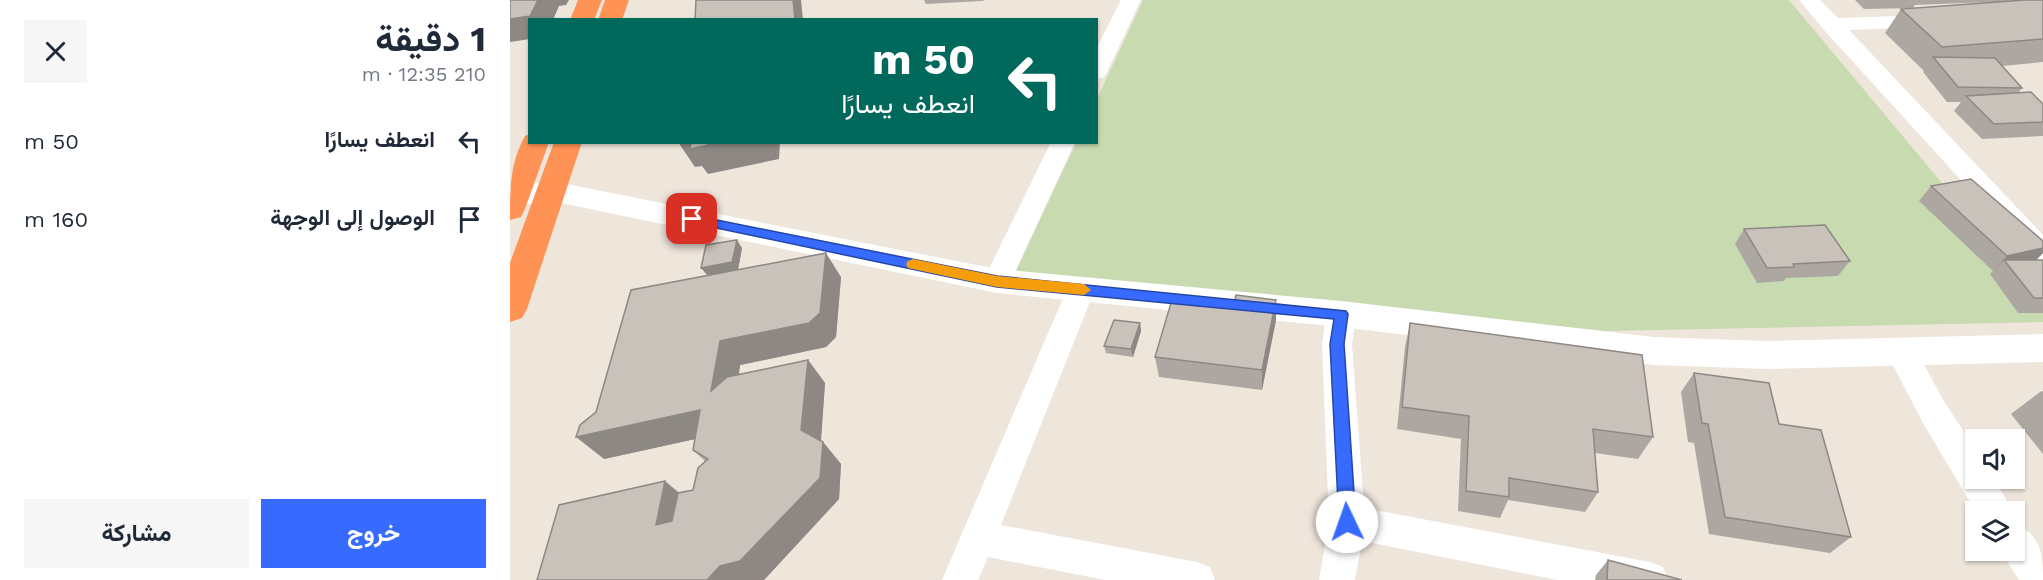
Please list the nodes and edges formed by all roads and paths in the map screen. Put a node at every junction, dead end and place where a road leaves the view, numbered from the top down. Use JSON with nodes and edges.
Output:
{"nodes":[{"id":1,"x":590,"y":0,"type":"edge"},
{"id":2,"x":617,"y":0,"type":"edge"},
{"id":3,"x":1131,"y":0,"type":"edge"},
{"id":4,"x":1809,"y":0,"type":"edge"},
{"id":5,"x":583,"y":18,"type":"edge"},
{"id":6,"x":611,"y":18,"type":"edge"},
{"id":7,"x":1948,"y":20,"type":"edge"},
{"id":8,"x":1830,"y":25,"type":"junction"},
{"id":9,"x":1098,"y":68,"type":"edge"},
{"id":10,"x":535,"y":144,"type":"edge"},
{"id":11,"x":567,"y":144,"type":"edge"},
{"id":12,"x":1062,"y":144,"type":"edge"},
{"id":13,"x":551,"y":190,"type":"junction"},
{"id":14,"x":512,"y":202,"type":"edge"},
{"id":15,"x":2043,"y":252,"type":"edge"},
{"id":16,"x":997,"y":281,"type":"junction"},
{"id":17,"x":1081,"y":289,"type":"junction"},
{"id":18,"x":510,"y":309,"type":"edge"},
{"id":19,"x":1341,"y":314,"type":"junction"},
{"id":20,"x":2043,"y":348,"type":"edge"},
{"id":21,"x":1900,"y":350,"type":"junction"},
{"id":22,"x":1989,"y":501,"type":"edge"},
{"id":23,"x":1347,"y":522,"type":"junction"},
{"id":24,"x":979,"y":538,"type":"junction"},
{"id":25,"x":2025,"y":557,"type":"edge"},
{"id":26,"x":960,"y":580,"type":"edge"},
{"id":27,"x":1197,"y":580,"type":"edge"},
{"id":28,"x":1337,"y":580,"type":"edge"},
{"id":29,"x":1650,"y":580,"type":"edge"},
{"id":30,"x":2040,"y":580,"type":"edge"}],
"edges":[{"from":1,"to":5,"type":"highway"},
{"from":2,"to":6,"type":"highway"},
{"from":3,"to":9,"type":"street"},
{"from":4,"to":8,"type":"street"},
{"from":7,"to":8,"type":"street"},
{"from":8,"to":15,"type":"street"},
{"from":10,"to":14,"type":"highway"},
{"from":11,"to":13,"type":"highway"},
{"from":12,"to":16,"type":"street"},
{"from":13,"to":14,"type":"street"},
{"from":13,"to":16,"type":"street"},
{"from":13,"to":18,"type":"highway"},
{"from":16,"to":17,"type":"street"},
{"from":17,"to":19,"type":"street"},
{"from":17,"to":24,"type":"street"},
{"from":19,"to":21,"type":"street"},
{"from":19,"to":23,"type":"street"},
{"from":20,"to":21,"type":"street"},
{"from":21,"to":22,"type":"street"},
{"from":23,"to":28,"type":"street"},
{"from":23,"to":29,"type":"street"},
{"from":24,"to":26,"type":"street"},
{"from":24,"to":27,"type":"street"},
{"from":25,"to":30,"type":"street"}]}
